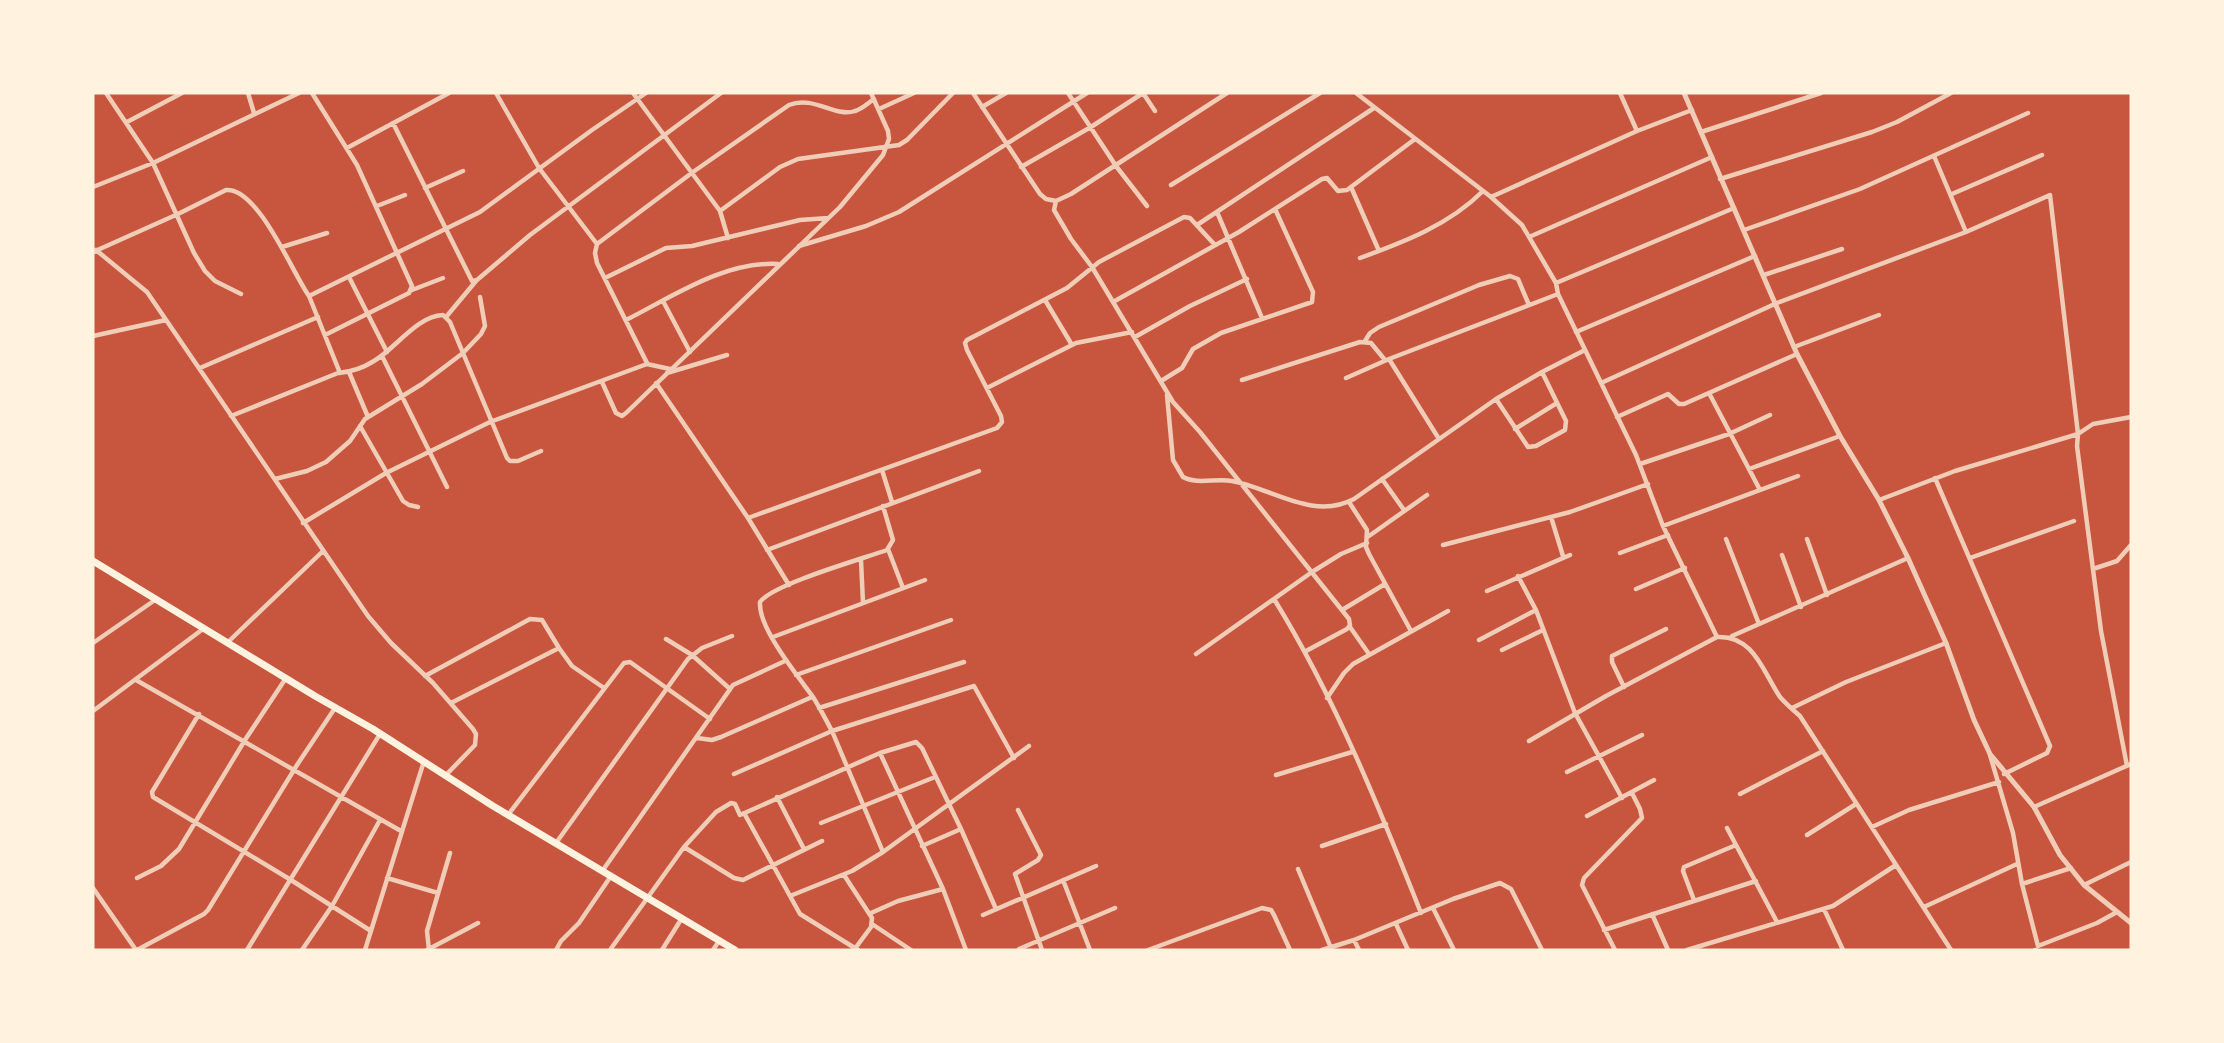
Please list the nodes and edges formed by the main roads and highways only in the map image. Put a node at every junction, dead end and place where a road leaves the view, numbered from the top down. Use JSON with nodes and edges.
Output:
{"nodes":[{"id":1,"x":93,"y":561,"type":"edge"},
{"id":2,"x":735,"y":950,"type":"edge"}],
"edges":[{"from":1,"to":2,"type":"main road"}]}
